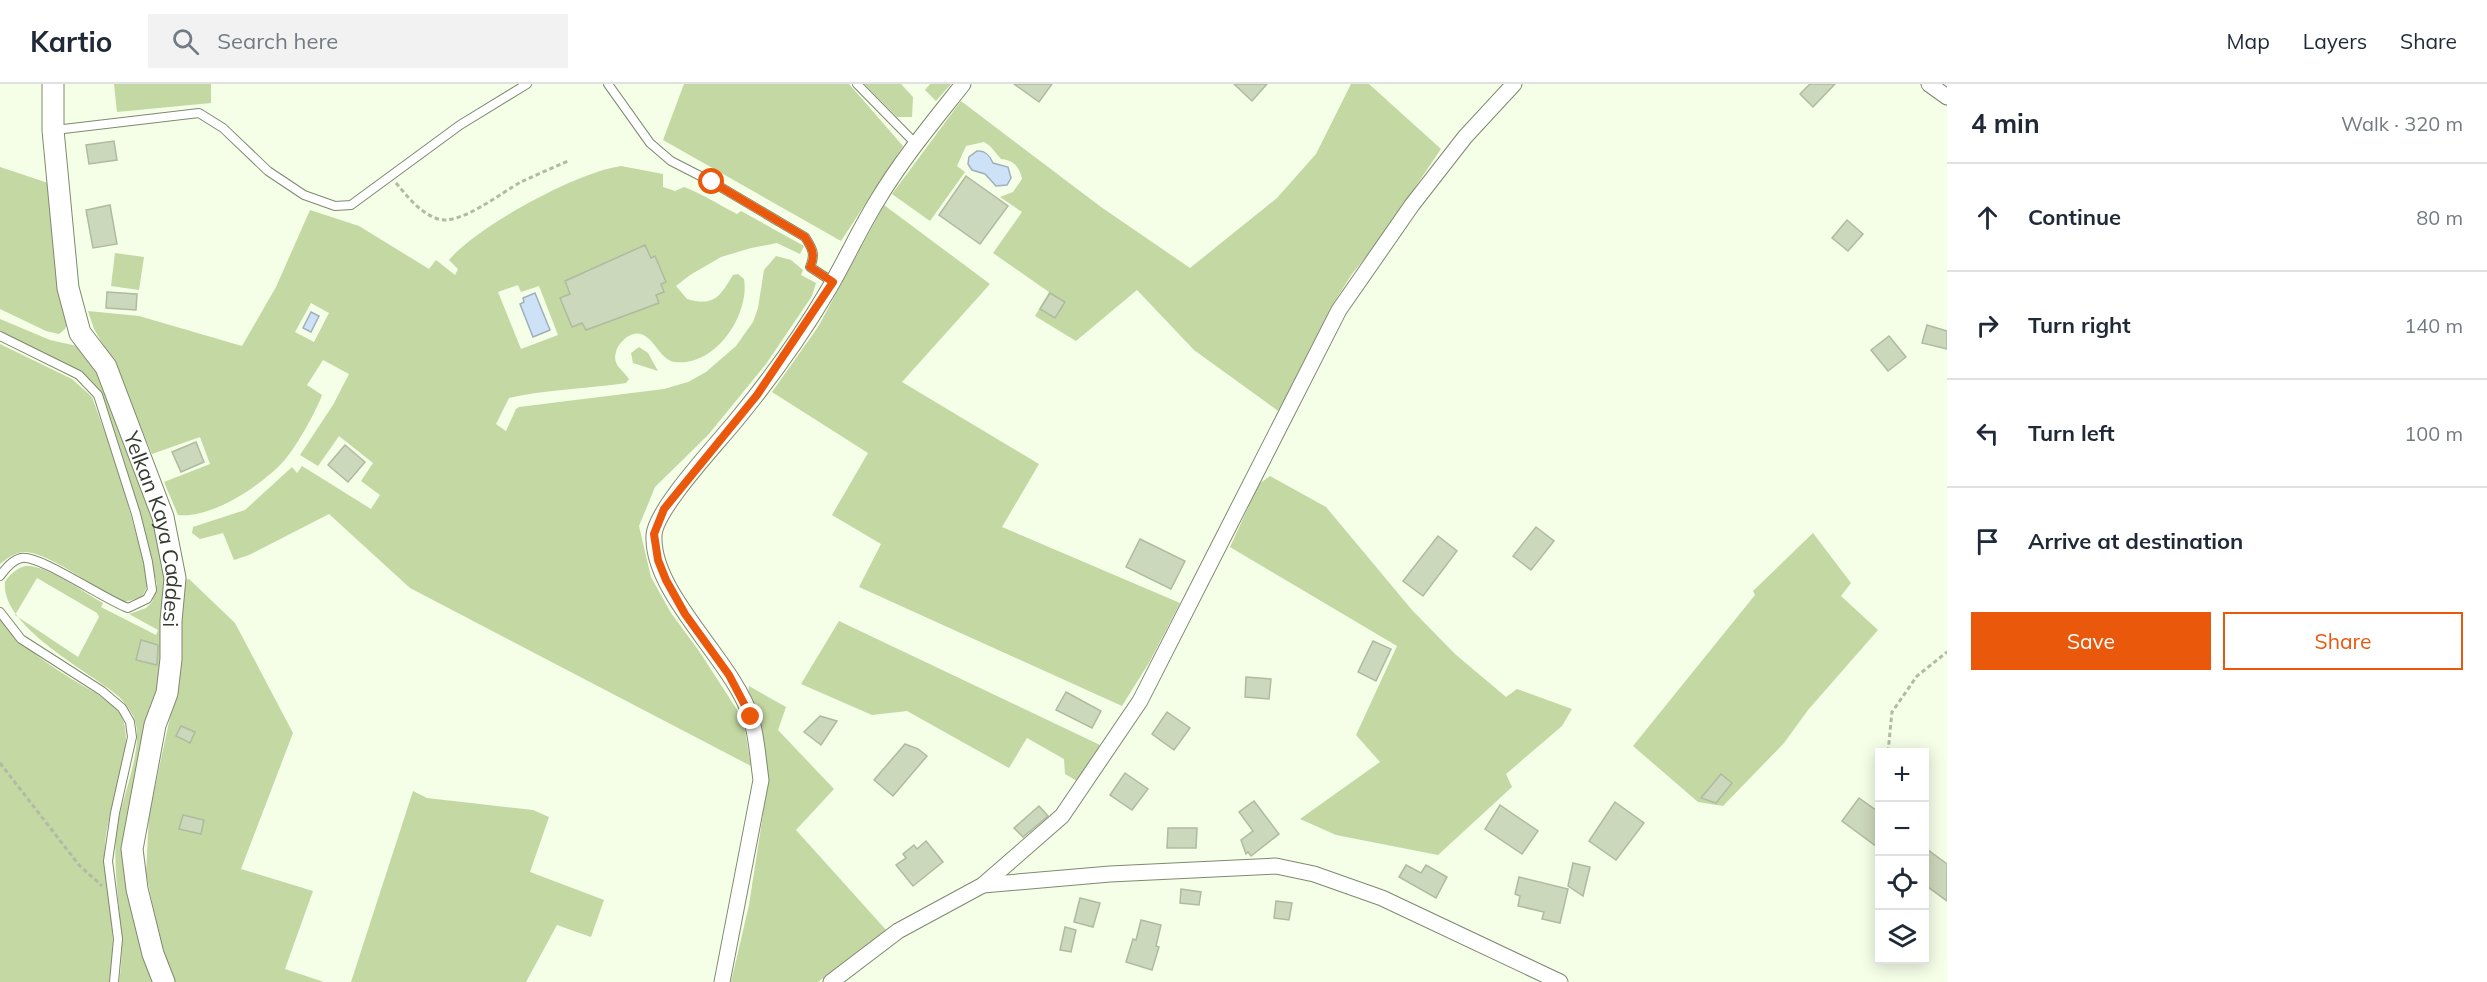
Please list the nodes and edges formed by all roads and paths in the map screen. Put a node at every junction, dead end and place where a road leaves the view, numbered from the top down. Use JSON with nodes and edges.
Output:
{"nodes":[{"id":1,"x":53,"y":84,"type":"edge"},
{"id":2,"x":527,"y":84,"type":"edge"},
{"id":3,"x":608,"y":84,"type":"edge"},
{"id":4,"x":857,"y":84,"type":"edge"},
{"id":5,"x":963,"y":84,"type":"edge"},
{"id":6,"x":1514,"y":84,"type":"edge"},
{"id":7,"x":1929,"y":84,"type":"edge"},
{"id":8,"x":1947,"y":97,"type":"edge"},
{"id":9,"x":53,"y":130,"type":"junction"},
{"id":10,"x":915,"y":143,"type":"junction"},
{"id":11,"x":568,"y":160,"type":"dead end"},
{"id":12,"x":391,"y":177,"type":"junction"},
{"id":13,"x":833,"y":282,"type":"junction"},
{"id":14,"x":0,"y":336,"type":"edge"},
{"id":15,"x":0,"y":576,"type":"edge"},
{"id":16,"x":0,"y":612,"type":"edge"},
{"id":17,"x":1947,"y":652,"type":"edge"},
{"id":18,"x":1888,"y":748,"type":"edge"},
{"id":19,"x":0,"y":763,"type":"edge"},
{"id":20,"x":983,"y":885,"type":"junction"},
{"id":21,"x":112,"y":893,"type":"junction"},
{"id":22,"x":114,"y":982,"type":"edge"},
{"id":23,"x":164,"y":982,"type":"edge"},
{"id":24,"x":722,"y":982,"type":"edge"},
{"id":25,"x":831,"y":982,"type":"edge"},
{"id":26,"x":1560,"y":982,"type":"edge"}],
"edges":[{"from":1,"to":9,"type":"street","name":"Yelkan Kaya Caddesi"},
{"from":2,"to":12,"type":"lane"},
{"from":3,"to":13,"type":"lane"},
{"from":4,"to":10,"type":"lane"},
{"from":5,"to":10,"type":"street"},
{"from":6,"to":20,"type":"street"},
{"from":7,"to":8,"type":"street"},
{"from":9,"to":12,"type":"lane"},
{"from":9,"to":23,"type":"street","name":"Yelkan Kaya Caddesi"},
{"from":10,"to":13,"type":"street"},
{"from":11,"to":12,"type":"path"},
{"from":13,"to":24,"type":"street"},
{"from":14,"to":15,"type":"lane"},
{"from":16,"to":21,"type":"lane"},
{"from":17,"to":18,"type":"path"},
{"from":19,"to":21,"type":"path"},
{"from":20,"to":25,"type":"street"},
{"from":20,"to":26,"type":"street"},
{"from":21,"to":22,"type":"lane"}]}
